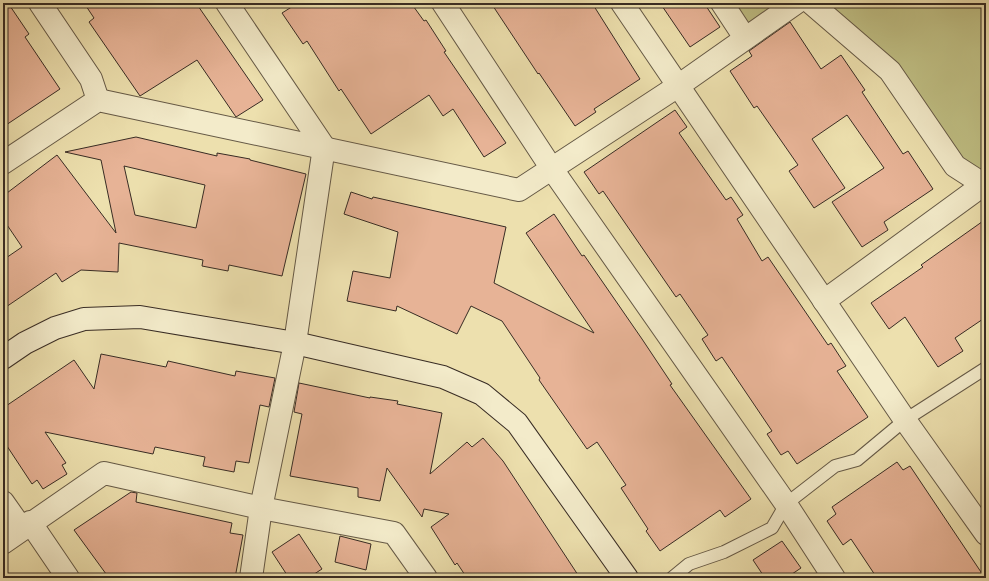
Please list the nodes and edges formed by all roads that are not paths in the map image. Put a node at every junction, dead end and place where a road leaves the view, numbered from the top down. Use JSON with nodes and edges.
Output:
{"nodes":[{"id":1,"x":40,"y":3,"type":"edge"},
{"id":2,"x":227,"y":3,"type":"edge"},
{"id":3,"x":442,"y":3,"type":"edge"},
{"id":4,"x":622,"y":3,"type":"edge"},
{"id":5,"x":722,"y":3,"type":"edge"},
{"id":6,"x":796,"y":3,"type":"edge"},
{"id":7,"x":811,"y":3,"type":"edge"},
{"id":8,"x":746,"y":38,"type":"junction"},
{"id":9,"x":678,"y":86,"type":"junction"},
{"id":10,"x":98,"y":100,"type":"junction"},
{"id":11,"x":324,"y":147,"type":"junction"},
{"id":12,"x":3,"y":163,"type":"edge"},
{"id":13,"x":552,"y":169,"type":"junction"},
{"id":14,"x":985,"y":185,"type":"edge"},
{"id":15,"x":824,"y":301,"type":"junction"},
{"id":16,"x":295,"y":344,"type":"junction"},
{"id":17,"x":3,"y":358,"type":"edge"},
{"id":18,"x":986,"y":368,"type":"edge"},
{"id":19,"x":905,"y":420,"type":"junction"},
{"id":20,"x":3,"y":502,"type":"edge"},
{"id":21,"x":786,"y":504,"type":"junction"},
{"id":22,"x":261,"y":508,"type":"junction"},
{"id":23,"x":26,"y":526,"type":"junction"},
{"id":24,"x":986,"y":534,"type":"edge"},
{"id":25,"x":3,"y":543,"type":"edge"},
{"id":26,"x":68,"y":578,"type":"edge"},
{"id":27,"x":251,"y":578,"type":"edge"},
{"id":28,"x":426,"y":578,"type":"edge"},
{"id":29,"x":627,"y":578,"type":"edge"},
{"id":30,"x":672,"y":578,"type":"edge"},
{"id":31,"x":834,"y":578,"type":"edge"}],
"edges":[{"from":1,"to":10,"type":"street"},
{"from":2,"to":11,"type":"street"},
{"from":3,"to":13,"type":"street"},
{"from":4,"to":9,"type":"street"},
{"from":5,"to":8,"type":"street"},
{"from":6,"to":8,"type":"street"},
{"from":7,"to":14,"type":"street"},
{"from":8,"to":9,"type":"street"},
{"from":9,"to":13,"type":"street"},
{"from":9,"to":15,"type":"street"},
{"from":10,"to":11,"type":"street"},
{"from":10,"to":12,"type":"street"},
{"from":11,"to":13,"type":"street"},
{"from":11,"to":16,"type":"street"},
{"from":13,"to":21,"type":"street"},
{"from":14,"to":15,"type":"street"},
{"from":15,"to":19,"type":"street"},
{"from":16,"to":17,"type":"street"},
{"from":16,"to":22,"type":"street"},
{"from":16,"to":29,"type":"street"},
{"from":18,"to":19,"type":"lane"},
{"from":19,"to":21,"type":"lane"},
{"from":19,"to":24,"type":"street"},
{"from":20,"to":23,"type":"street"},
{"from":21,"to":30,"type":"lane"},
{"from":21,"to":31,"type":"street"},
{"from":22,"to":23,"type":"street"},
{"from":22,"to":27,"type":"street"},
{"from":22,"to":28,"type":"street"},
{"from":23,"to":25,"type":"street"},
{"from":23,"to":26,"type":"street"}]}
